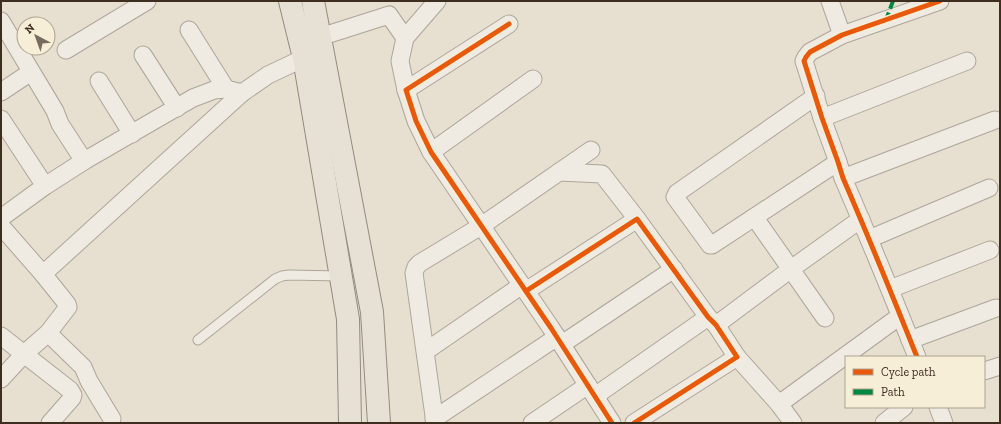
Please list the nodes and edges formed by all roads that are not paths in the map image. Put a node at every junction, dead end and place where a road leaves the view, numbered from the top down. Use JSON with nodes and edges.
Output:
{"nodes":[{"id":1,"x":147,"y":1,"type":"edge"},
{"id":2,"x":290,"y":1,"type":"edge"},
{"id":3,"x":313,"y":1,"type":"edge"},
{"id":4,"x":436,"y":1,"type":"edge"},
{"id":5,"x":830,"y":1,"type":"edge"},
{"id":6,"x":940,"y":1,"type":"edge"},
{"id":7,"x":1,"y":21,"type":"edge"},
{"id":8,"x":509,"y":24,"type":"dead end"},
{"id":9,"x":189,"y":30,"type":"dead end"},
{"id":10,"x":842,"y":35,"type":"junction"},
{"id":11,"x":320,"y":37,"type":"junction"},
{"id":12,"x":405,"y":38,"type":"junction"},
{"id":13,"x":66,"y":50,"type":"dead end"},
{"id":14,"x":143,"y":55,"type":"dead end"},
{"id":15,"x":304,"y":58,"type":"junction"},
{"id":16,"x":968,"y":61,"type":"dead end"},
{"id":17,"x":31,"y":72,"type":"junction"},
{"id":18,"x":533,"y":79,"type":"dead end"},
{"id":19,"x":98,"y":81,"type":"dead end"},
{"id":20,"x":406,"y":90,"type":"junction"},
{"id":21,"x":234,"y":91,"type":"junction"},
{"id":22,"x":1,"y":92,"type":"edge"},
{"id":23,"x":816,"y":96,"type":"junction"},
{"id":24,"x":177,"y":108,"type":"junction"},
{"id":25,"x":822,"y":118,"type":"junction"},
{"id":26,"x":1,"y":119,"type":"edge"},
{"id":27,"x":995,"y":120,"type":"dead end"},
{"id":28,"x":132,"y":134,"type":"junction"},
{"id":29,"x":591,"y":150,"type":"dead end"},
{"id":30,"x":431,"y":152,"type":"junction"},
{"id":31,"x":84,"y":161,"type":"junction"},
{"id":32,"x":838,"y":162,"type":"junction"},
{"id":33,"x":560,"y":172,"type":"junction"},
{"id":34,"x":843,"y":178,"type":"junction"},
{"id":35,"x":45,"y":186,"type":"junction"},
{"id":36,"x":989,"y":188,"type":"dead end"},
{"id":37,"x":1,"y":218,"type":"edge"},
{"id":38,"x":755,"y":218,"type":"junction"},
{"id":39,"x":638,"y":219,"type":"junction"},
{"id":40,"x":861,"y":219,"type":"junction"},
{"id":41,"x":1,"y":226,"type":"edge"},
{"id":42,"x":482,"y":226,"type":"junction"},
{"id":43,"x":869,"y":239,"type":"junction"},
{"id":44,"x":990,"y":250,"type":"dead end"},
{"id":45,"x":674,"y":269,"type":"junction"},
{"id":46,"x":791,"y":269,"type":"junction"},
{"id":47,"x":43,"y":274,"type":"junction"},
{"id":48,"x":340,"y":276,"type":"junction"},
{"id":49,"x":524,"y":288,"type":"junction"},
{"id":50,"x":890,"y":289,"type":"junction"},
{"id":51,"x":996,"y":308,"type":"dead end"},
{"id":52,"x":900,"y":316,"type":"junction"},
{"id":53,"x":825,"y":318,"type":"dead end"},
{"id":54,"x":712,"y":321,"type":"junction"},
{"id":55,"x":48,"y":333,"type":"junction"},
{"id":56,"x":1,"y":336,"type":"edge"},
{"id":57,"x":198,"y":340,"type":"dead end"},
{"id":58,"x":560,"y":340,"type":"junction"},
{"id":59,"x":910,"y":340,"type":"junction"},
{"id":60,"x":426,"y":351,"type":"junction"},
{"id":61,"x":24,"y":354,"type":"junction"},
{"id":62,"x":917,"y":356,"type":"edge"},
{"id":63,"x":737,"y":357,"type":"junction"},
{"id":64,"x":1000,"y":366,"type":"edge"},
{"id":65,"x":985,"y":371,"type":"edge"},
{"id":66,"x":1,"y":379,"type":"edge"},
{"id":67,"x":591,"y":390,"type":"junction"},
{"id":68,"x":779,"y":404,"type":"junction"},
{"id":69,"x":903,"y":408,"type":"edge"},
{"id":70,"x":938,"y":408,"type":"edge"},
{"id":71,"x":434,"y":421,"type":"edge"},
{"id":72,"x":112,"y":422,"type":"edge"},
{"id":73,"x":50,"y":423,"type":"edge"},
{"id":74,"x":350,"y":423,"type":"edge"},
{"id":75,"x":379,"y":423,"type":"edge"},
{"id":76,"x":532,"y":423,"type":"edge"},
{"id":77,"x":612,"y":423,"type":"edge"},
{"id":78,"x":634,"y":423,"type":"edge"},
{"id":79,"x":793,"y":423,"type":"edge"},
{"id":80,"x":884,"y":423,"type":"edge"},
{"id":81,"x":944,"y":423,"type":"edge"}],
"edges":[{"from":1,"to":13,"type":"street"},
{"from":2,"to":15,"type":"main road"},
{"from":3,"to":11,"type":"main road"},
{"from":4,"to":12,"type":"street"},
{"from":5,"to":10,"type":"street"},
{"from":6,"to":10,"type":"street"},
{"from":7,"to":17,"type":"street"},
{"from":8,"to":20,"type":"street"},
{"from":9,"to":21,"type":"street"},
{"from":10,"to":23,"type":"street"},
{"from":11,"to":12,"type":"street"},
{"from":11,"to":75,"type":"main road"},
{"from":12,"to":20,"type":"street"},
{"from":14,"to":24,"type":"street"},
{"from":15,"to":21,"type":"street"},
{"from":15,"to":48,"type":"main road"},
{"from":16,"to":25,"type":"street"},
{"from":17,"to":22,"type":"street"},
{"from":17,"to":31,"type":"street"},
{"from":18,"to":30,"type":"street"},
{"from":19,"to":28,"type":"street"},
{"from":20,"to":30,"type":"street"},
{"from":21,"to":24,"type":"street"},
{"from":21,"to":47,"type":"street"},
{"from":23,"to":25,"type":"street"},
{"from":23,"to":38,"type":"street"},
{"from":24,"to":28,"type":"street"},
{"from":25,"to":32,"type":"street"},
{"from":26,"to":35,"type":"street"},
{"from":27,"to":34,"type":"street"},
{"from":28,"to":31,"type":"street"},
{"from":29,"to":33,"type":"street"},
{"from":30,"to":42,"type":"street"},
{"from":31,"to":35,"type":"street"},
{"from":32,"to":34,"type":"street"},
{"from":32,"to":38,"type":"street"},
{"from":33,"to":39,"type":"street"},
{"from":33,"to":42,"type":"street"},
{"from":34,"to":40,"type":"street"},
{"from":35,"to":37,"type":"street"},
{"from":36,"to":43,"type":"street"},
{"from":38,"to":46,"type":"street"},
{"from":39,"to":45,"type":"street"},
{"from":39,"to":49,"type":"street"},
{"from":40,"to":43,"type":"street"},
{"from":40,"to":46,"type":"street"},
{"from":41,"to":47,"type":"street"},
{"from":42,"to":49,"type":"street"},
{"from":42,"to":60,"type":"street"},
{"from":43,"to":50,"type":"street"},
{"from":44,"to":50,"type":"street"},
{"from":45,"to":54,"type":"street"},
{"from":45,"to":58,"type":"street"},
{"from":46,"to":53,"type":"street"},
{"from":46,"to":54,"type":"street"},
{"from":47,"to":55,"type":"street"},
{"from":48,"to":57,"type":"lane"},
{"from":48,"to":74,"type":"main road"},
{"from":49,"to":58,"type":"street"},
{"from":49,"to":60,"type":"street"},
{"from":50,"to":52,"type":"street"},
{"from":51,"to":59,"type":"street"},
{"from":52,"to":59,"type":"street"},
{"from":52,"to":68,"type":"street"},
{"from":54,"to":63,"type":"street"},
{"from":54,"to":67,"type":"street"},
{"from":55,"to":61,"type":"street"},
{"from":55,"to":72,"type":"street"},
{"from":56,"to":61,"type":"street"},
{"from":58,"to":67,"type":"street"},
{"from":58,"to":71,"type":"street"},
{"from":59,"to":62,"type":"street"},
{"from":60,"to":71,"type":"street"},
{"from":61,"to":66,"type":"street"},
{"from":61,"to":73,"type":"street"},
{"from":63,"to":68,"type":"street"},
{"from":63,"to":78,"type":"street"},
{"from":64,"to":65,"type":"street"},
{"from":67,"to":76,"type":"street"},
{"from":67,"to":77,"type":"street"},
{"from":68,"to":79,"type":"street"},
{"from":69,"to":80,"type":"street"},
{"from":70,"to":81,"type":"street"}]}
